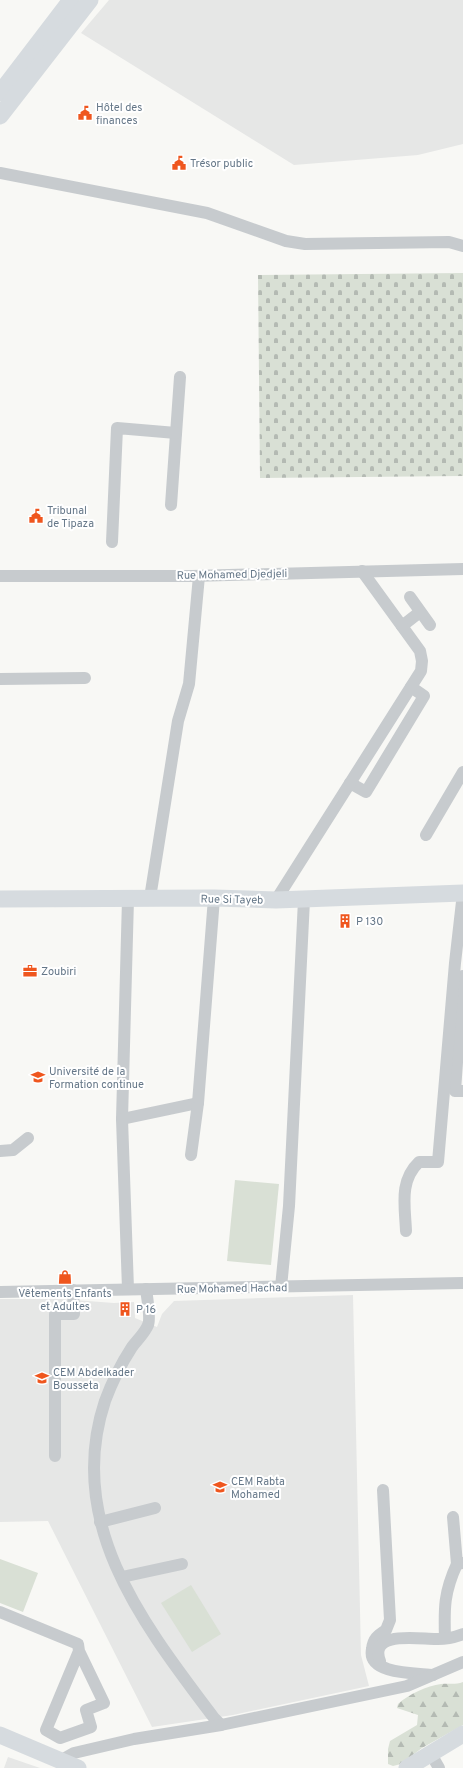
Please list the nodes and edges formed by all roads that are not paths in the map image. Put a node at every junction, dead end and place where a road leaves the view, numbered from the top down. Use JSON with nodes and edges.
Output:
{"nodes":[{"id":1,"x":71,"y":0,"type":"edge"},
{"id":2,"x":90,"y":0,"type":"edge"},
{"id":3,"x":0,"y":93,"type":"edge"},
{"id":4,"x":0,"y":116,"type":"edge"},
{"id":5,"x":0,"y":173,"type":"edge"},
{"id":6,"x":463,"y":246,"type":"edge"},
{"id":7,"x":180,"y":377,"type":"dead end"},
{"id":8,"x":176,"y":433,"type":"junction"},
{"id":9,"x":171,"y":505,"type":"dead end"},
{"id":10,"x":112,"y":542,"type":"dead end"},
{"id":11,"x":463,"y":569,"type":"edge"},
{"id":12,"x":362,"y":571,"type":"junction"},
{"id":13,"x":0,"y":576,"type":"edge"},
{"id":14,"x":199,"y":576,"type":"junction"},
{"id":15,"x":410,"y":597,"type":"dead end"},
{"id":16,"x":420,"y":612,"type":"junction"},
{"id":17,"x":430,"y":625,"type":"dead end"},
{"id":18,"x":402,"y":626,"type":"junction"},
{"id":19,"x":85,"y":678,"type":"dead end"},
{"id":20,"x":0,"y":679,"type":"edge"},
{"id":21,"x":411,"y":687,"type":"junction"},
{"id":22,"x":463,"y":772,"type":"edge"},
{"id":23,"x":350,"y":783,"type":"junction"},
{"id":24,"x":426,"y":835,"type":"dead end"},
{"id":25,"x":463,"y":893,"type":"edge"},
{"id":26,"x":150,"y":898,"type":"junction"},
{"id":27,"x":214,"y":898,"type":"junction"},
{"id":28,"x":0,"y":899,"type":"edge"},
{"id":29,"x":128,"y":899,"type":"junction"},
{"id":30,"x":276,"y":900,"type":"junction"},
{"id":31,"x":304,"y":900,"type":"junction"},
{"id":32,"x":463,"y":976,"type":"edge"},
{"id":33,"x":463,"y":1091,"type":"edge"},
{"id":34,"x":198,"y":1103,"type":"junction"},
{"id":35,"x":122,"y":1119,"type":"junction"},
{"id":36,"x":28,"y":1138,"type":"dead end"},
{"id":37,"x":0,"y":1151,"type":"edge"},
{"id":38,"x":191,"y":1155,"type":"dead end"},
{"id":39,"x":406,"y":1231,"type":"dead end"},
{"id":40,"x":463,"y":1283,"type":"edge"},
{"id":41,"x":281,"y":1287,"type":"junction"},
{"id":42,"x":128,"y":1289,"type":"junction"},
{"id":43,"x":146,"y":1289,"type":"junction"},
{"id":44,"x":73,"y":1290,"type":"junction"},
{"id":45,"x":0,"y":1292,"type":"edge"},
{"id":46,"x":54,"y":1456,"type":"dead end"},
{"id":47,"x":383,"y":1490,"type":"dead end"},
{"id":48,"x":155,"y":1508,"type":"dead end"},
{"id":49,"x":454,"y":1517,"type":"dead end"},
{"id":50,"x":100,"y":1522,"type":"junction"},
{"id":51,"x":460,"y":1563,"type":"edge"},
{"id":52,"x":182,"y":1564,"type":"dead end"},
{"id":53,"x":122,"y":1578,"type":"junction"},
{"id":54,"x":0,"y":1612,"type":"edge"},
{"id":55,"x":463,"y":1634,"type":"edge"},
{"id":56,"x":445,"y":1638,"type":"junction"},
{"id":57,"x":79,"y":1651,"type":"junction"},
{"id":58,"x":463,"y":1662,"type":"edge"},
{"id":59,"x":391,"y":1670,"type":"junction"},
{"id":60,"x":435,"y":1675,"type":"junction"},
{"id":61,"x":221,"y":1725,"type":"junction"},
{"id":62,"x":463,"y":1734,"type":"edge"},
{"id":63,"x":0,"y":1735,"type":"edge"},
{"id":64,"x":60,"y":1761,"type":"junction"},
{"id":65,"x":435,"y":1761,"type":"edge"},
{"id":66,"x":78,"y":1768,"type":"edge"},
{"id":67,"x":407,"y":1768,"type":"edge"}],
"edges":[{"from":1,"to":3,"type":"main road"},
{"from":2,"to":4,"type":"main road"},
{"from":5,"to":6,"type":"street"},
{"from":7,"to":8,"type":"street"},
{"from":8,"to":9,"type":"street"},
{"from":8,"to":10,"type":"street"},
{"from":11,"to":12,"type":"street","name":"Rue Mohamed Djedjeli"},
{"from":12,"to":14,"type":"street","name":"Rue Mohamed Djedjeli"},
{"from":12,"to":18,"type":"street"},
{"from":13,"to":14,"type":"street","name":"Rue Mohamed Djedjeli"},
{"from":14,"to":26,"type":"street"},
{"from":15,"to":16,"type":"street"},
{"from":16,"to":17,"type":"street"},
{"from":16,"to":18,"type":"street"},
{"from":18,"to":21,"type":"street"},
{"from":19,"to":20,"type":"street"},
{"from":21,"to":23,"type":"street"},
{"from":21,"to":23,"type":"street"},
{"from":22,"to":24,"type":"street"},
{"from":23,"to":30,"type":"street"},
{"from":25,"to":31,"type":"main road","name":"Rue Si Tayeb"},
{"from":25,"to":39,"type":"street"},
{"from":26,"to":27,"type":"main road","name":"Rue Si Tayeb"},
{"from":26,"to":29,"type":"main road","name":"Rue Si Tayeb"},
{"from":27,"to":30,"type":"main road","name":"Rue Si Tayeb"},
{"from":27,"to":34,"type":"street"},
{"from":28,"to":29,"type":"main road","name":"Rue Si Tayeb"},
{"from":29,"to":35,"type":"street"},
{"from":30,"to":31,"type":"main road","name":"Rue Si Tayeb"},
{"from":31,"to":41,"type":"street"},
{"from":32,"to":33,"type":"street"},
{"from":34,"to":35,"type":"street"},
{"from":34,"to":38,"type":"street"},
{"from":35,"to":42,"type":"street"},
{"from":36,"to":37,"type":"street"},
{"from":40,"to":41,"type":"street","name":"Rue Mohamed Hachad"},
{"from":41,"to":43,"type":"street","name":"Rue Mohamed Hachad"},
{"from":42,"to":43,"type":"street","name":"Rue Mohamed Hachad"},
{"from":42,"to":44,"type":"street","name":"Rue Mohamed Hachad"},
{"from":43,"to":50,"type":"street"},
{"from":44,"to":45,"type":"street","name":"Rue Mohamed Hachad"},
{"from":44,"to":46,"type":"street"},
{"from":47,"to":59,"type":"street"},
{"from":48,"to":50,"type":"street"},
{"from":49,"to":51,"type":"street"},
{"from":50,"to":53,"type":"street"},
{"from":51,"to":56,"type":"street"},
{"from":52,"to":53,"type":"street"},
{"from":53,"to":61,"type":"street"},
{"from":54,"to":57,"type":"street"},
{"from":55,"to":56,"type":"street"},
{"from":56,"to":59,"type":"street"},
{"from":57,"to":57,"type":"street"},
{"from":58,"to":60,"type":"street"},
{"from":59,"to":60,"type":"street"},
{"from":60,"to":61,"type":"street"},
{"from":61,"to":64,"type":"street"},
{"from":62,"to":65,"type":"main road"},
{"from":63,"to":64,"type":"main road"},
{"from":64,"to":66,"type":"main road"},
{"from":65,"to":67,"type":"main road"}]}
